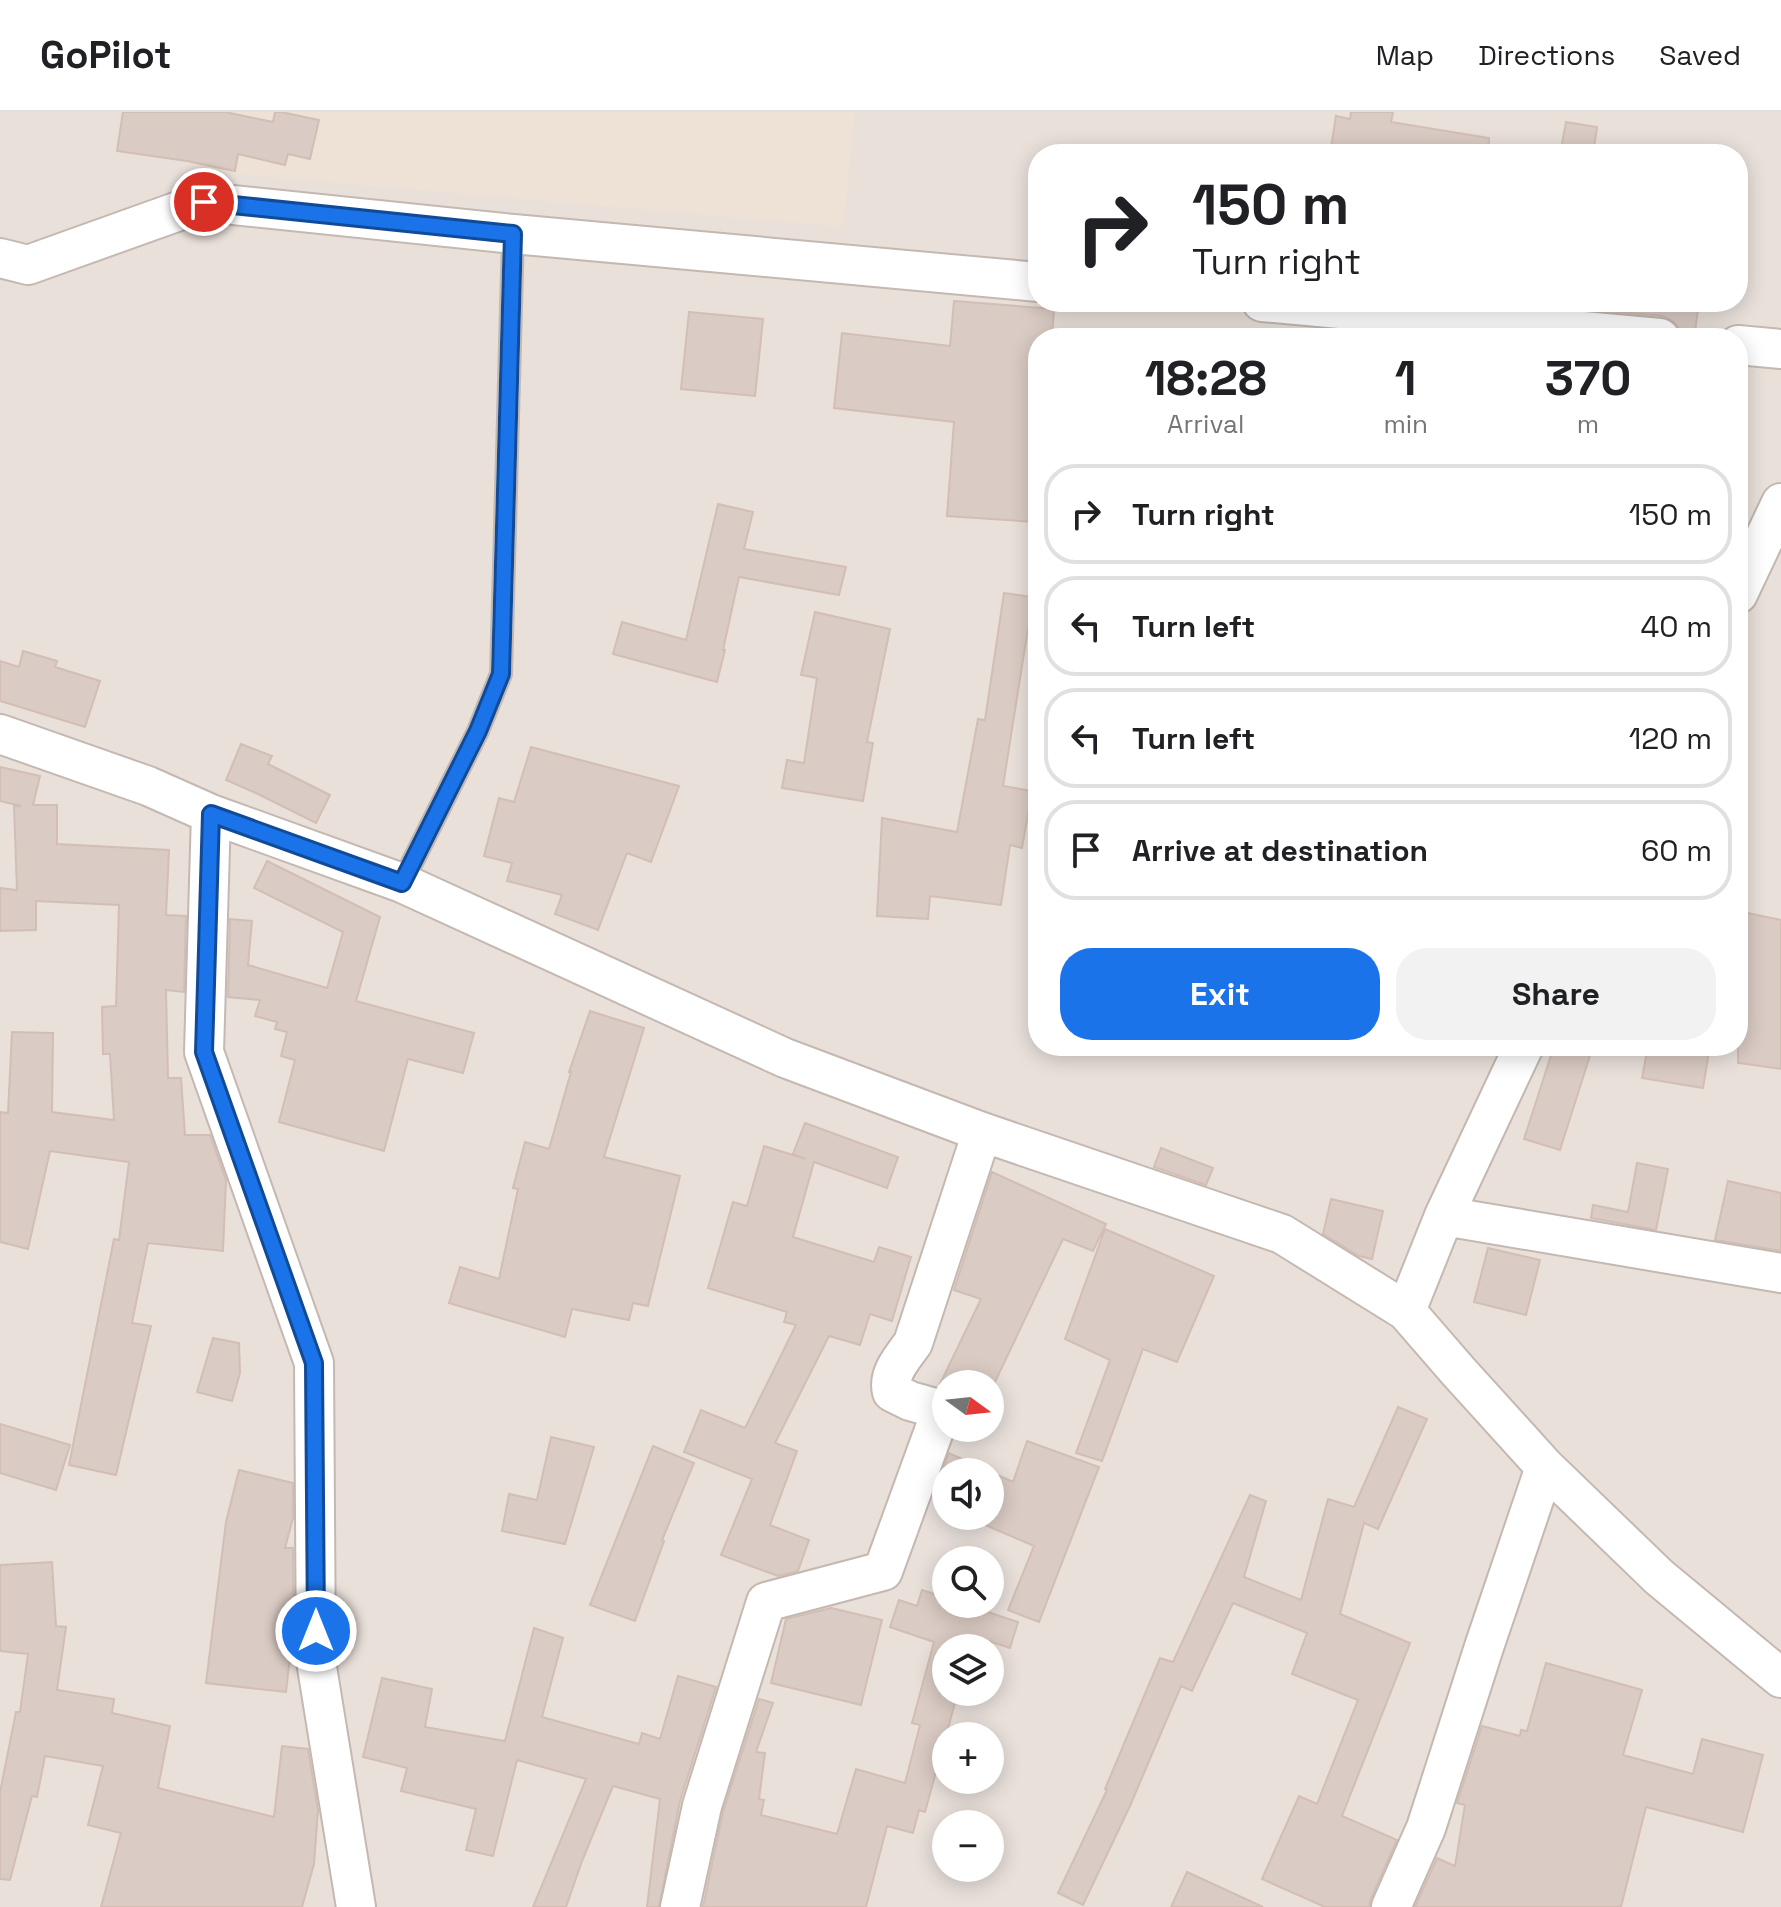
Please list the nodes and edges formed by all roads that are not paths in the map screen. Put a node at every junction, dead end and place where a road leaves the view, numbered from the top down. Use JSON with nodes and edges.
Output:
{"nodes":[{"id":1,"x":513,"y":234,"type":"junction"},
{"id":2,"x":0,"y":258,"type":"edge"},
{"id":3,"x":1028,"y":281,"type":"edge"},
{"id":4,"x":1373,"y":312,"type":"edge"},
{"id":5,"x":1549,"y":328,"type":"edge"},
{"id":6,"x":1748,"y":346,"type":"edge"},
{"id":7,"x":1781,"y":349,"type":"edge"},
{"id":8,"x":1781,"y":503,"type":"edge"},
{"id":9,"x":1748,"y":573,"type":"edge"},
{"id":10,"x":0,"y":734,"type":"edge"},
{"id":11,"x":211,"y":814,"type":"junction"},
{"id":12,"x":402,"y":883,"type":"junction"},
{"id":13,"x":1519,"y":1056,"type":"edge"},
{"id":14,"x":982,"y":1132,"type":"junction"},
{"id":15,"x":1444,"y":1216,"type":"junction"},
{"id":16,"x":1781,"y":1273,"type":"edge"},
{"id":17,"x":1406,"y":1311,"type":"junction"},
{"id":18,"x":1545,"y":1467,"type":"junction"},
{"id":19,"x":1781,"y":1678,"type":"edge"},
{"id":20,"x":356,"y":1907,"type":"edge"},
{"id":21,"x":680,"y":1907,"type":"edge"},
{"id":22,"x":1391,"y":1907,"type":"edge"}],
"edges":[{"from":1,"to":2,"type":"street"},
{"from":1,"to":3,"type":"street"},
{"from":1,"to":12,"type":"lane"},
{"from":4,"to":5,"type":"street"},
{"from":6,"to":7,"type":"street"},
{"from":8,"to":9,"type":"street"},
{"from":10,"to":11,"type":"street"},
{"from":11,"to":12,"type":"street"},
{"from":11,"to":20,"type":"street"},
{"from":12,"to":14,"type":"street"},
{"from":13,"to":15,"type":"street"},
{"from":14,"to":17,"type":"street"},
{"from":14,"to":21,"type":"street"},
{"from":15,"to":16,"type":"street"},
{"from":15,"to":17,"type":"street"},
{"from":17,"to":18,"type":"street"},
{"from":18,"to":19,"type":"street"},
{"from":18,"to":22,"type":"street"}]}
